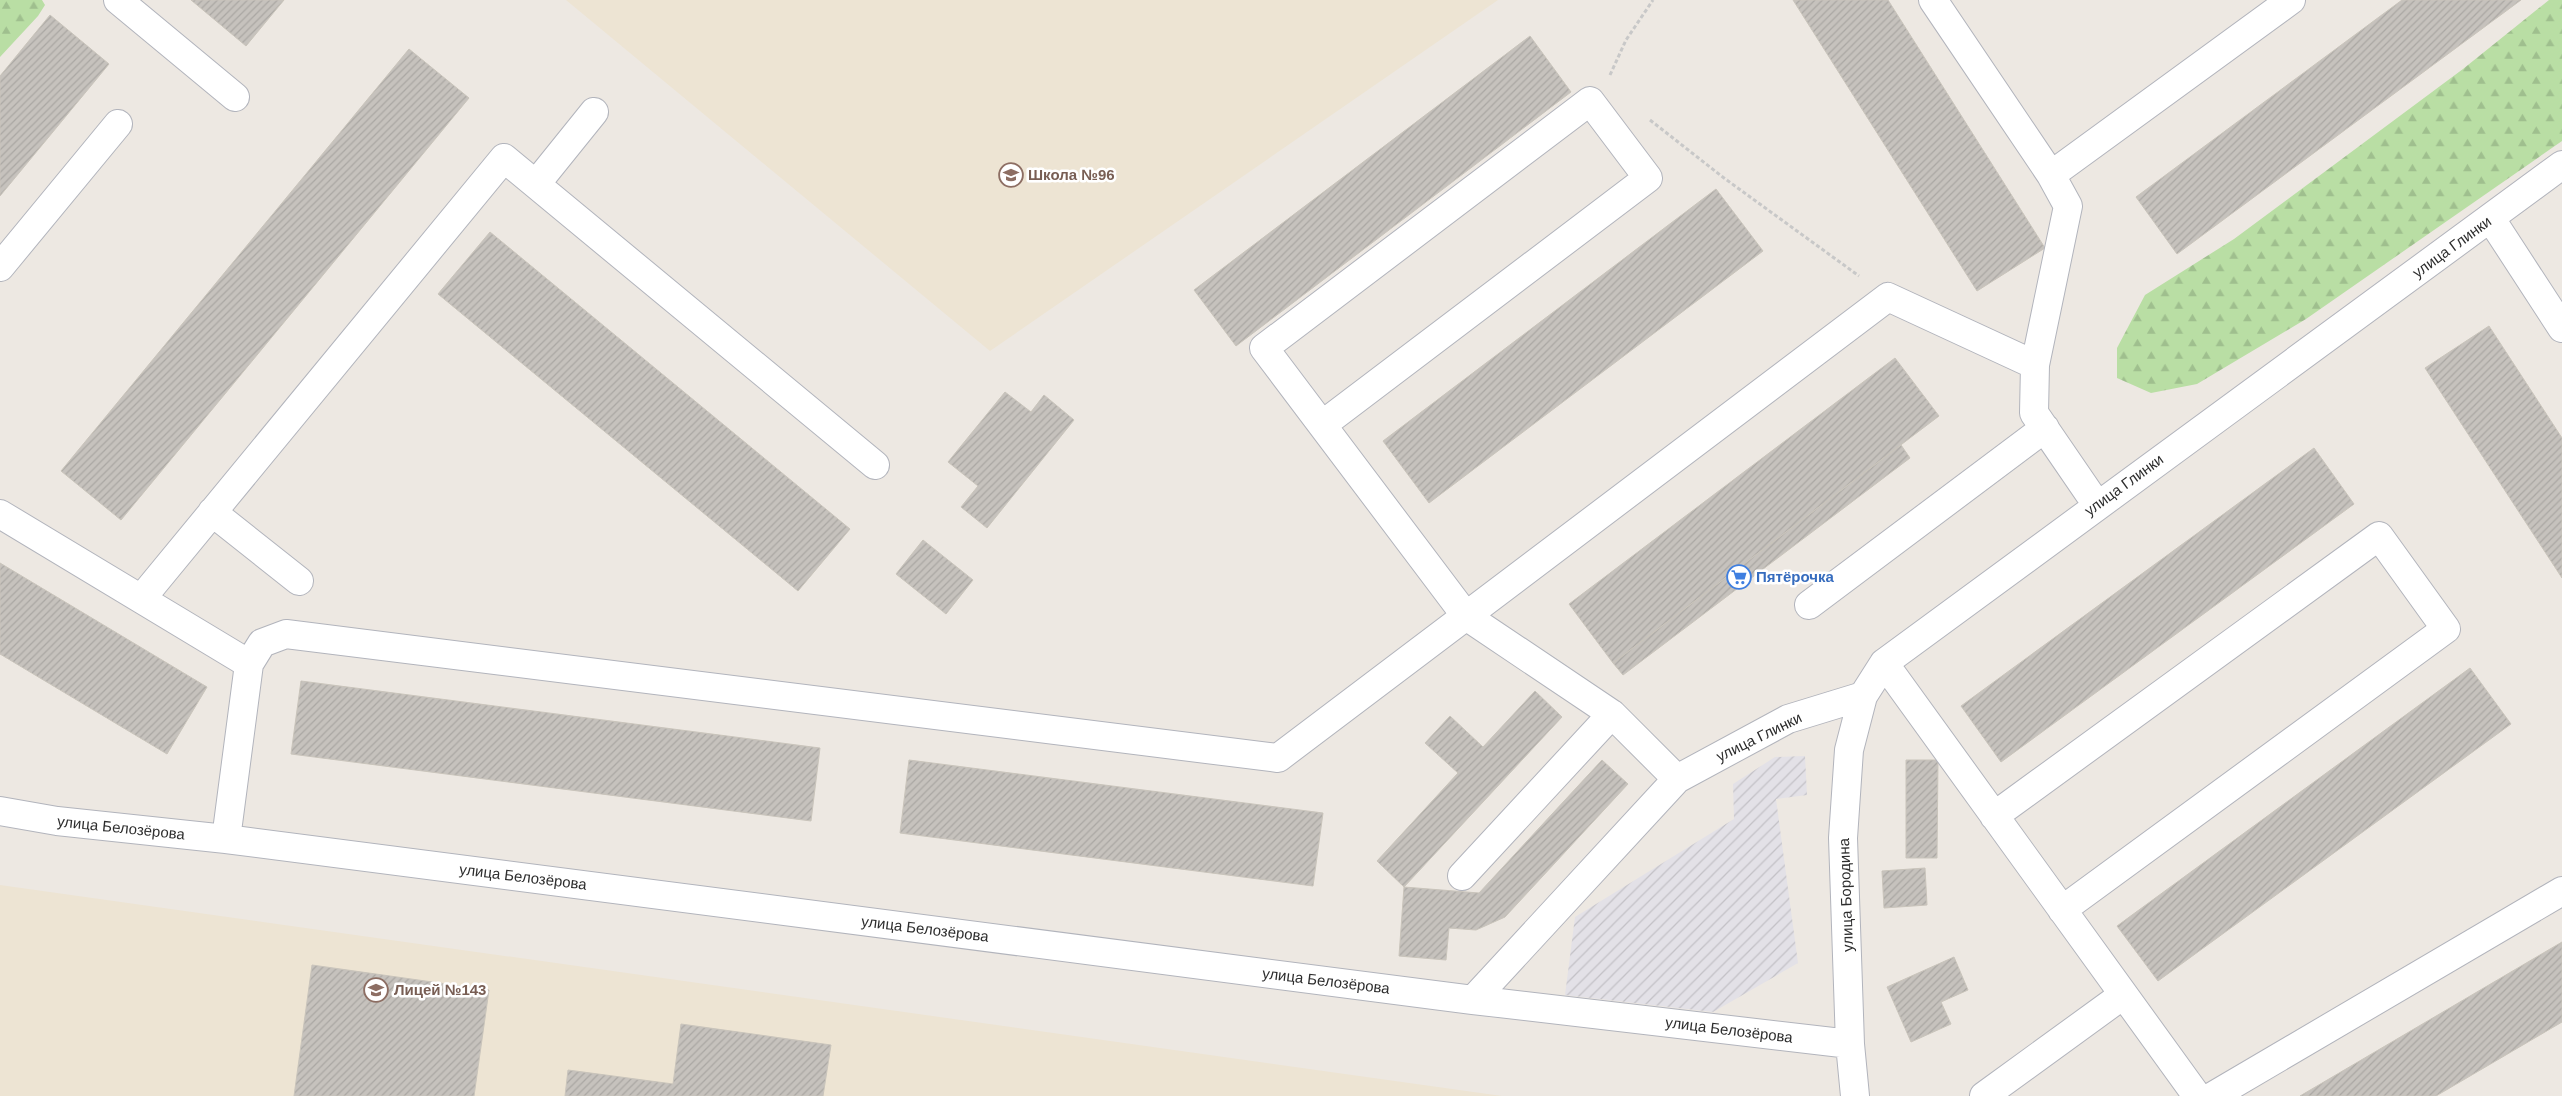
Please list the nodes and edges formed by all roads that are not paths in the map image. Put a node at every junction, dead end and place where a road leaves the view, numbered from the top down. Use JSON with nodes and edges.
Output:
{"nodes":[{"id":1,"x":118,"y":0,"type":"edge"},
{"id":2,"x":1933,"y":0,"type":"edge"},
{"id":3,"x":2291,"y":0,"type":"edge"},
{"id":4,"x":235,"y":97,"type":"dead end"},
{"id":5,"x":594,"y":112,"type":"dead end"},
{"id":6,"x":118,"y":124,"type":"dead end"},
{"id":7,"x":2562,"y":165,"type":"edge"},
{"id":8,"x":2051,"y":176,"type":"junction"},
{"id":9,"x":536,"y":184,"type":"junction"},
{"id":10,"x":2491,"y":219,"type":"junction"},
{"id":11,"x":0,"y":267,"type":"edge"},
{"id":12,"x":2562,"y":328,"type":"edge"},
{"id":13,"x":2036,"y":365,"type":"junction"},
{"id":14,"x":1322,"y":425,"type":"junction"},
{"id":15,"x":2045,"y":428,"type":"junction"},
{"id":16,"x":875,"y":465,"type":"dead end"},
{"id":17,"x":2097,"y":505,"type":"junction"},
{"id":18,"x":212,"y":512,"type":"junction"},
{"id":19,"x":0,"y":514,"type":"edge"},
{"id":20,"x":299,"y":581,"type":"dead end"},
{"id":21,"x":141,"y":599,"type":"junction"},
{"id":22,"x":1809,"y":605,"type":"dead end"},
{"id":23,"x":1466,"y":616,"type":"junction"},
{"id":24,"x":1884,"y":663,"type":"junction"},
{"id":25,"x":249,"y":664,"type":"junction"},
{"id":26,"x":1863,"y":696,"type":"junction"},
{"id":27,"x":1612,"y":714,"type":"junction"},
{"id":28,"x":1677,"y":779,"type":"junction"},
{"id":29,"x":0,"y":811,"type":"edge"},
{"id":30,"x":1994,"y":816,"type":"junction"},
{"id":31,"x":226,"y":839,"type":"junction"},
{"id":32,"x":1462,"y":876,"type":"dead end"},
{"id":33,"x":2562,"y":891,"type":"edge"},
{"id":34,"x":2062,"y":910,"type":"junction"},
{"id":35,"x":2123,"y":995,"type":"junction"},
{"id":36,"x":1473,"y":1000,"type":"junction"},
{"id":37,"x":1850,"y":1044,"type":"junction"},
{"id":38,"x":1855,"y":1096,"type":"edge"},
{"id":39,"x":1984,"y":1096,"type":"edge"},
{"id":40,"x":2196,"y":1096,"type":"edge"},
{"id":41,"x":2213,"y":1096,"type":"edge"}],
"edges":[{"from":1,"to":4,"type":"street"},
{"from":2,"to":8,"type":"street"},
{"from":3,"to":8,"type":"street"},
{"from":5,"to":9,"type":"street"},
{"from":6,"to":11,"type":"street"},
{"from":7,"to":10,"type":"street","name":"улица Глинки"},
{"from":8,"to":13,"type":"street"},
{"from":9,"to":16,"type":"street"},
{"from":9,"to":18,"type":"street"},
{"from":10,"to":12,"type":"street"},
{"from":10,"to":17,"type":"street","name":"улица Глинки"},
{"from":13,"to":15,"type":"street"},
{"from":13,"to":23,"type":"street"},
{"from":14,"to":14,"type":"street"},
{"from":14,"to":23,"type":"street"},
{"from":15,"to":17,"type":"street"},
{"from":15,"to":22,"type":"street"},
{"from":17,"to":24,"type":"street","name":"улица Глинки"},
{"from":18,"to":20,"type":"street"},
{"from":18,"to":21,"type":"street"},
{"from":19,"to":21,"type":"street"},
{"from":21,"to":25,"type":"street"},
{"from":23,"to":25,"type":"street"},
{"from":23,"to":27,"type":"street"},
{"from":24,"to":26,"type":"street","name":"улица Глинки"},
{"from":24,"to":30,"type":"street"},
{"from":25,"to":31,"type":"street"},
{"from":26,"to":28,"type":"street","name":"улица Глинки"},
{"from":26,"to":37,"type":"street","name":"улица Бородина"},
{"from":27,"to":28,"type":"street"},
{"from":27,"to":32,"type":"street"},
{"from":28,"to":36,"type":"street","name":"улица Глинки"},
{"from":29,"to":31,"type":"street","name":"улица Белозёрова"},
{"from":30,"to":34,"type":"street"},
{"from":30,"to":34,"type":"street"},
{"from":31,"to":36,"type":"street","name":"улица Белозёрова"},
{"from":33,"to":41,"type":"street"},
{"from":34,"to":35,"type":"street"},
{"from":35,"to":39,"type":"street"},
{"from":35,"to":40,"type":"street"},
{"from":36,"to":37,"type":"street","name":"улица Белозёрова"},
{"from":37,"to":38,"type":"street","name":"улица Бородина"}]}
